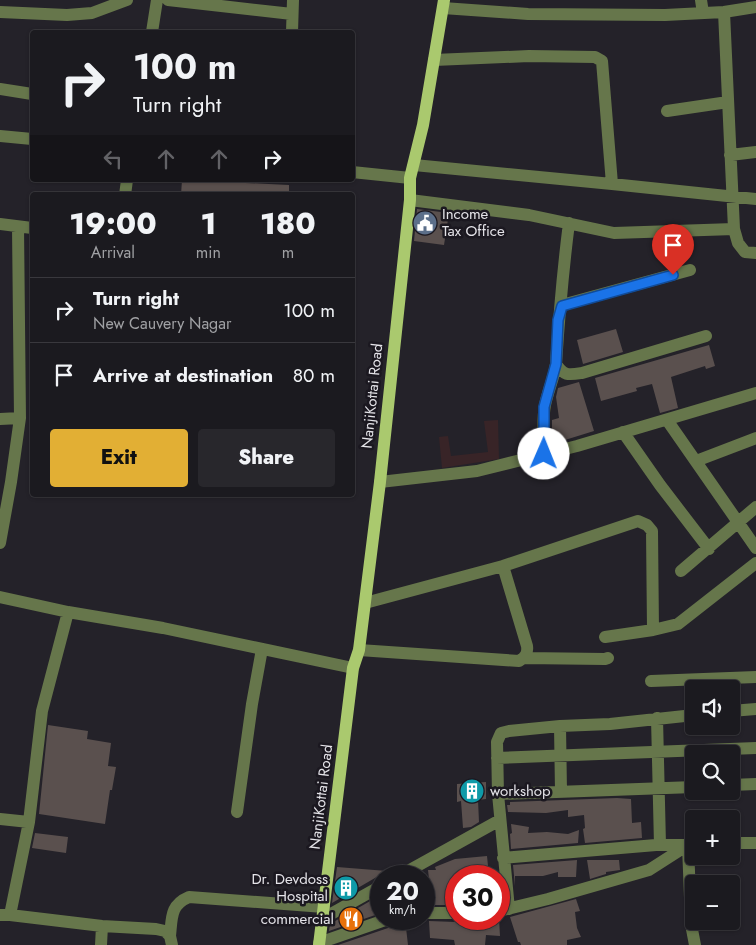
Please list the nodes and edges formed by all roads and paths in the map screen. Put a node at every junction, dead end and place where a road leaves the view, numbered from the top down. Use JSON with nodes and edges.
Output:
{"nodes":[{"id":1,"x":127,"y":0,"type":"edge"},
{"id":2,"x":157,"y":0,"type":"edge"},
{"id":3,"x":168,"y":0,"type":"edge"},
{"id":4,"x":293,"y":0,"type":"edge"},
{"id":5,"x":701,"y":0,"type":"edge"},
{"id":6,"x":106,"y":4,"type":"edge"},
{"id":7,"x":444,"y":4,"type":"edge"},
{"id":8,"x":756,"y":7,"type":"edge"},
{"id":9,"x":0,"y":12,"type":"edge"},
{"id":10,"x":724,"y":12,"type":"junction"},
{"id":11,"x":703,"y":13,"type":"junction"},
{"id":12,"x":292,"y":14,"type":"junction"},
{"id":13,"x":152,"y":30,"type":"edge"},
{"id":14,"x":292,"y":30,"type":"edge"},
{"id":15,"x":434,"y":60,"type":"junction"},
{"id":16,"x":0,"y":88,"type":"edge"},
{"id":17,"x":30,"y":94,"type":"edge"},
{"id":18,"x":728,"y":102,"type":"junction"},
{"id":19,"x":667,"y":112,"type":"dead end"},
{"id":20,"x":0,"y":136,"type":"edge"},
{"id":21,"x":30,"y":139,"type":"edge"},
{"id":22,"x":756,"y":152,"type":"edge"},
{"id":23,"x":730,"y":155,"type":"junction"},
{"id":24,"x":414,"y":165,"type":"junction"},
{"id":25,"x":355,"y":172,"type":"edge"},
{"id":26,"x":410,"y":178,"type":"junction"},
{"id":27,"x":612,"y":184,"type":"junction"},
{"id":28,"x":732,"y":196,"type":"junction"},
{"id":29,"x":756,"y":199,"type":"edge"},
{"id":30,"x":410,"y":200,"type":"junction"},
{"id":31,"x":569,"y":223,"type":"junction"},
{"id":32,"x":0,"y":224,"type":"edge"},
{"id":33,"x":18,"y":227,"type":"junction"},
{"id":34,"x":30,"y":228,"type":"edge"},
{"id":35,"x":734,"y":229,"type":"junction"},
{"id":36,"x":756,"y":253,"type":"edge"},
{"id":37,"x":690,"y":270,"type":"dead end"},
{"id":38,"x":562,"y":306,"type":"junction"},
{"id":39,"x":706,"y":336,"type":"dead end"},
{"id":40,"x":556,"y":364,"type":"junction"},
{"id":41,"x":756,"y":393,"type":"edge"},
{"id":42,"x":20,"y":418,"type":"junction"},
{"id":43,"x":0,"y":419,"type":"edge"},
{"id":44,"x":667,"y":420,"type":"junction"},
{"id":45,"x":623,"y":432,"type":"junction"},
{"id":46,"x":756,"y":438,"type":"edge"},
{"id":47,"x":544,"y":454,"type":"junction"},
{"id":48,"x":696,"y":461,"type":"junction"},
{"id":49,"x":380,"y":482,"type":"junction"},
{"id":50,"x":756,"y":507,"type":"edge"},
{"id":51,"x":738,"y":520,"type":"junction"},
{"id":52,"x":2,"y":524,"type":"edge"},
{"id":53,"x":0,"y":544,"type":"edge"},
{"id":54,"x":756,"y":548,"type":"edge"},
{"id":55,"x":709,"y":549,"type":"junction"},
{"id":56,"x":756,"y":563,"type":"edge"},
{"id":57,"x":503,"y":566,"type":"junction"},
{"id":58,"x":682,"y":571,"type":"dead end"},
{"id":59,"x":0,"y":597,"type":"edge"},
{"id":60,"x":365,"y":603,"type":"junction"},
{"id":61,"x":68,"y":612,"type":"junction"},
{"id":62,"x":653,"y":630,"type":"junction"},
{"id":63,"x":605,"y":637,"type":"dead end"},
{"id":64,"x":262,"y":649,"type":"junction"},
{"id":65,"x":359,"y":650,"type":"junction"},
{"id":66,"x":524,"y":658,"type":"junction"},
{"id":67,"x":608,"y":658,"type":"dead end"},
{"id":68,"x":353,"y":668,"type":"junction"},
{"id":69,"x":756,"y":677,"type":"edge"},
{"id":70,"x":650,"y":681,"type":"dead end"},
{"id":71,"x":756,"y":709,"type":"edge"},
{"id":72,"x":740,"y":711,"type":"edge"},
{"id":73,"x":685,"y":716,"type":"edge"},
{"id":74,"x":657,"y":718,"type":"junction"},
{"id":75,"x":560,"y":726,"type":"junction"},
{"id":76,"x":756,"y":748,"type":"edge"},
{"id":77,"x":659,"y":752,"type":"junction"},
{"id":78,"x":560,"y":755,"type":"junction"},
{"id":79,"x":497,"y":758,"type":"junction"},
{"id":80,"x":756,"y":784,"type":"edge"},
{"id":81,"x":740,"y":785,"type":"edge"},
{"id":82,"x":685,"y":788,"type":"edge"},
{"id":83,"x":658,"y":790,"type":"junction"},
{"id":84,"x":561,"y":792,"type":"junction"},
{"id":85,"x":498,"y":794,"type":"junction"},
{"id":86,"x":237,"y":812,"type":"dead end"},
{"id":87,"x":0,"y":819,"type":"edge"},
{"id":88,"x":500,"y":820,"type":"junction"},
{"id":89,"x":29,"y":822,"type":"junction"},
{"id":90,"x":756,"y":843,"type":"edge"},
{"id":91,"x":740,"y":844,"type":"edge"},
{"id":92,"x":660,"y":845,"type":"junction"},
{"id":93,"x":685,"y":845,"type":"edge"},
{"id":94,"x":685,"y":849,"type":"edge"},
{"id":95,"x":503,"y":858,"type":"junction"},
{"id":96,"x":419,"y":865,"type":"edge"},
{"id":97,"x":503,"y":865,"type":"edge"},
{"id":98,"x":691,"y":865,"type":"edge"},
{"id":99,"x":370,"y":891,"type":"edge"},
{"id":100,"x":510,"y":908,"type":"edge"},
{"id":101,"x":323,"y":913,"type":"junction"},
{"id":102,"x":5,"y":915,"type":"edge"},
{"id":103,"x":102,"y":926,"type":"junction"},
{"id":104,"x":370,"y":926,"type":"edge"},
{"id":105,"x":171,"y":941,"type":"edge"},
{"id":106,"x":319,"y":944,"type":"edge"},
{"id":107,"x":101,"y":945,"type":"edge"},
{"id":108,"x":695,"y":945,"type":"edge"}],
"edges":[{"from":1,"to":6,"type":"street"},
{"from":2,"to":13,"type":"street"},
{"from":3,"to":12,"type":"street"},
{"from":4,"to":12,"type":"street"},
{"from":5,"to":11,"type":"street"},
{"from":6,"to":9,"type":"street"},
{"from":7,"to":11,"type":"street"},
{"from":7,"to":15,"type":"main road","name":"NanjiKottai Road"},
{"from":8,"to":10,"type":"street"},
{"from":10,"to":11,"type":"street"},
{"from":10,"to":18,"type":"street"},
{"from":12,"to":14,"type":"street"},
{"from":15,"to":24,"type":"main road","name":"NanjiKottai Road"},
{"from":15,"to":27,"type":"street"},
{"from":16,"to":17,"type":"street"},
{"from":18,"to":19,"type":"street"},
{"from":18,"to":23,"type":"street"},
{"from":20,"to":21,"type":"street"},
{"from":22,"to":23,"type":"street"},
{"from":23,"to":28,"type":"street"},
{"from":24,"to":26,"type":"main road","name":"NanjiKottai Road"},
{"from":24,"to":27,"type":"street"},
{"from":25,"to":26,"type":"street"},
{"from":26,"to":30,"type":"main road","name":"NanjiKottai Road"},
{"from":27,"to":28,"type":"street"},
{"from":28,"to":29,"type":"street"},
{"from":28,"to":35,"type":"street"},
{"from":30,"to":31,"type":"street"},
{"from":30,"to":49,"type":"main road","name":"NanjiKottai Road"},
{"from":31,"to":35,"type":"street"},
{"from":31,"to":38,"type":"street"},
{"from":32,"to":33,"type":"street"},
{"from":33,"to":34,"type":"street"},
{"from":33,"to":42,"type":"street"},
{"from":35,"to":36,"type":"street"},
{"from":37,"to":38,"type":"street"},
{"from":38,"to":40,"type":"street"},
{"from":39,"to":40,"type":"street"},
{"from":40,"to":47,"type":"street"},
{"from":41,"to":44,"type":"street"},
{"from":42,"to":43,"type":"street"},
{"from":42,"to":52,"type":"street"},
{"from":44,"to":45,"type":"street"},
{"from":44,"to":48,"type":"street"},
{"from":45,"to":47,"type":"street"},
{"from":45,"to":55,"type":"street"},
{"from":46,"to":48,"type":"street"},
{"from":47,"to":49,"type":"street"},
{"from":48,"to":51,"type":"street"},
{"from":49,"to":60,"type":"main road","name":"NanjiKottai Road"},
{"from":50,"to":51,"type":"street"},
{"from":51,"to":54,"type":"street"},
{"from":51,"to":55,"type":"street"},
{"from":52,"to":53,"type":"street"},
{"from":55,"to":58,"type":"street"},
{"from":56,"to":62,"type":"street"},
{"from":57,"to":60,"type":"street"},
{"from":57,"to":62,"type":"street"},
{"from":57,"to":66,"type":"street"},
{"from":59,"to":61,"type":"street"},
{"from":60,"to":65,"type":"main road","name":"NanjiKottai Road"},
{"from":61,"to":64,"type":"street"},
{"from":61,"to":89,"type":"street"},
{"from":62,"to":63,"type":"street"},
{"from":64,"to":68,"type":"street"},
{"from":64,"to":86,"type":"street"},
{"from":65,"to":66,"type":"street"},
{"from":65,"to":68,"type":"main road","name":"NanjiKottai Road"},
{"from":66,"to":67,"type":"street"},
{"from":68,"to":101,"type":"main road","name":"NanjiKottai Road"},
{"from":69,"to":70,"type":"street"},
{"from":71,"to":72,"type":"street"},
{"from":73,"to":74,"type":"street"},
{"from":74,"to":75,"type":"street"},
{"from":74,"to":77,"type":"street"},
{"from":75,"to":78,"type":"street"},
{"from":75,"to":79,"type":"street"},
{"from":76,"to":77,"type":"street"},
{"from":77,"to":78,"type":"street"},
{"from":77,"to":83,"type":"street"},
{"from":78,"to":79,"type":"street"},
{"from":78,"to":84,"type":"street"},
{"from":79,"to":85,"type":"street"},
{"from":80,"to":81,"type":"street"},
{"from":82,"to":83,"type":"street"},
{"from":83,"to":84,"type":"street"},
{"from":83,"to":92,"type":"street"},
{"from":84,"to":85,"type":"street"},
{"from":85,"to":88,"type":"street"},
{"from":87,"to":89,"type":"street"},
{"from":88,"to":95,"type":"street"},
{"from":88,"to":96,"type":"street"},
{"from":89,"to":102,"type":"street"},
{"from":90,"to":91,"type":"street"},
{"from":92,"to":93,"type":"street"},
{"from":92,"to":95,"type":"street"},
{"from":94,"to":100,"type":"street"},
{"from":95,"to":97,"type":"street"},
{"from":98,"to":108,"type":"street"},
{"from":99,"to":101,"type":"street"},
{"from":101,"to":105,"type":"street"},
{"from":101,"to":106,"type":"main road","name":"NanjiKottai Road"},
{"from":102,"to":103,"type":"street"},
{"from":103,"to":105,"type":"street"},
{"from":103,"to":107,"type":"street"},
{"from":104,"to":106,"type":"street"}]}
